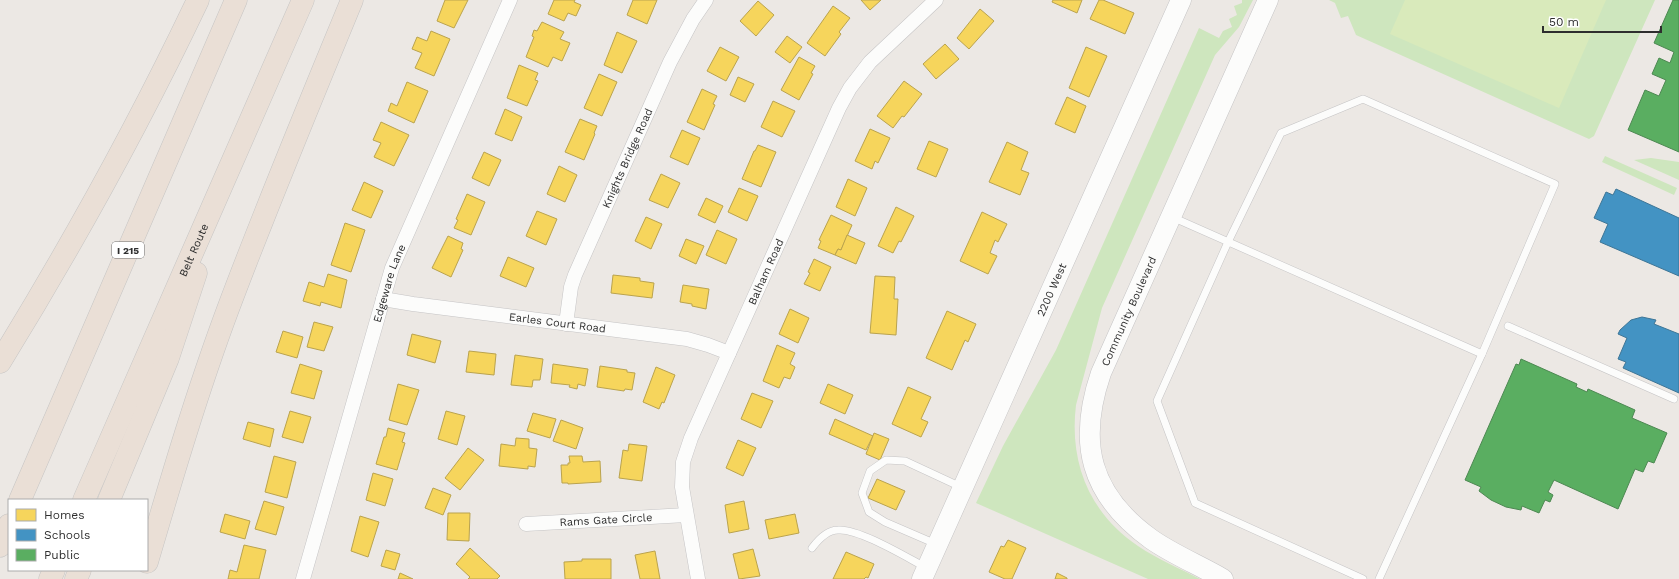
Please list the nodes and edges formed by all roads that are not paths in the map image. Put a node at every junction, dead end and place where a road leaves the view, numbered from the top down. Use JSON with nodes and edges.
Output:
{"nodes":[{"id":1,"x":198,"y":0,"type":"edge"},
{"id":2,"x":236,"y":0,"type":"edge"},
{"id":3,"x":302,"y":0,"type":"edge"},
{"id":4,"x":352,"y":0,"type":"edge"},
{"id":5,"x":510,"y":0,"type":"edge"},
{"id":6,"x":706,"y":0,"type":"edge"},
{"id":7,"x":936,"y":0,"type":"edge"},
{"id":8,"x":1181,"y":0,"type":"edge"},
{"id":9,"x":1268,"y":0,"type":"edge"},
{"id":10,"x":212,"y":208,"type":"junction"},
{"id":11,"x":1170,"y":216,"type":"junction"},
{"id":12,"x":1228,"y":242,"type":"junction"},
{"id":13,"x":383,"y":299,"type":"junction"},
{"id":14,"x":566,"y":324,"type":"junction"},
{"id":15,"x":1508,"y":326,"type":"dead end"},
{"id":16,"x":729,"y":353,"type":"junction"},
{"id":17,"x":1482,"y":354,"type":"junction"},
{"id":18,"x":0,"y":362,"type":"edge"},
{"id":19,"x":1674,"y":399,"type":"dead end"},
{"id":20,"x":963,"y":488,"type":"junction"},
{"id":21,"x":20,"y":499,"type":"edge"},
{"id":22,"x":84,"y":499,"type":"edge"},
{"id":23,"x":109,"y":499,"type":"edge"},
{"id":24,"x":686,"y":515,"type":"junction"},
{"id":25,"x":526,"y":524,"type":"dead end"},
{"id":26,"x":8,"y":528,"type":"edge"},
{"id":27,"x":938,"y":545,"type":"junction"},
{"id":28,"x":0,"y":546,"type":"edge"},
{"id":29,"x":812,"y":548,"type":"dead end"},
{"id":30,"x":148,"y":559,"type":"edge"},
{"id":31,"x":925,"y":573,"type":"edge"},
{"id":32,"x":303,"y":579,"type":"edge"},
{"id":33,"x":698,"y":579,"type":"edge"},
{"id":34,"x":1224,"y":579,"type":"edge"},
{"id":35,"x":1363,"y":579,"type":"edge"},
{"id":36,"x":1379,"y":579,"type":"edge"}],
"edges":[{"from":1,"to":18,"type":"highway"},
{"from":2,"to":21,"type":"highway","number":"I 215"},
{"from":3,"to":10,"type":"highway","name":"Belt Route"},
{"from":4,"to":30,"type":"highway"},
{"from":5,"to":13,"type":"street","name":"Edgeware Lane"},
{"from":6,"to":14,"type":"street","name":"Knights Bridge Road"},
{"from":7,"to":16,"type":"street","name":"Balham Road"},
{"from":8,"to":20,"type":"street","name":"2200 West"},
{"from":9,"to":11,"type":"street","name":"Community Boulevard"},
{"from":10,"to":22,"type":"highway","name":"Belt Route"},
{"from":10,"to":23,"type":"highway"},
{"from":11,"to":12,"type":"lane"},
{"from":11,"to":34,"type":"street","name":"Community Boulevard"},
{"from":12,"to":17,"type":"lane"},
{"from":12,"to":17,"type":"lane"},
{"from":12,"to":35,"type":"lane"},
{"from":13,"to":14,"type":"street","name":"Earles Court Road"},
{"from":13,"to":32,"type":"street","name":"Edgeware Lane"},
{"from":14,"to":16,"type":"street","name":"Earles Court Road"},
{"from":15,"to":19,"type":"lane"},
{"from":16,"to":24,"type":"street","name":"Balham Road"},
{"from":17,"to":36,"type":"lane"},
{"from":20,"to":27,"type":"street","name":"2200 West"},
{"from":20,"to":27,"type":"lane"},
{"from":24,"to":25,"type":"street","name":"Rams Gate Circle"},
{"from":24,"to":33,"type":"street","name":"Balham Road"},
{"from":26,"to":28,"type":"highway"},
{"from":27,"to":31,"type":"street","name":"2200 West"},
{"from":29,"to":31,"type":"lane"}]}
